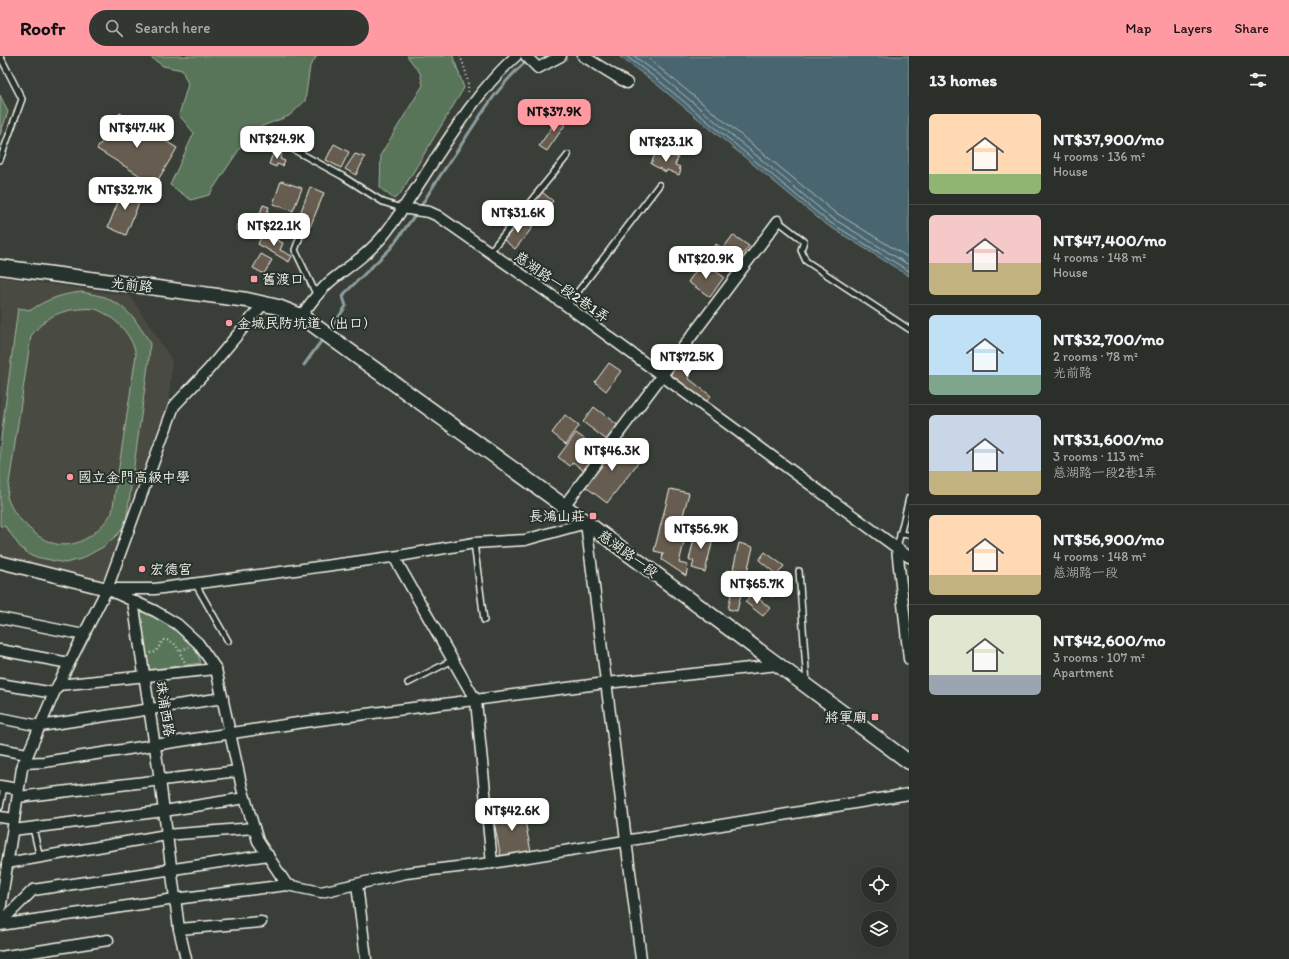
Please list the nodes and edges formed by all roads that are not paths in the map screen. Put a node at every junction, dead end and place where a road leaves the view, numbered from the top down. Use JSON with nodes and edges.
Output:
{"nodes":[{"id":1,"x":0,"y":56,"type":"edge"},
{"id":2,"x":516,"y":56,"type":"edge"},
{"id":3,"x":526,"y":56,"type":"edge"},
{"id":4,"x":561,"y":56,"type":"edge"},
{"id":5,"x":583,"y":56,"type":"edge"},
{"id":6,"x":627,"y":83,"type":"dead end"},
{"id":7,"x":278,"y":141,"type":"dead end"},
{"id":8,"x":568,"y":155,"type":"dead end"},
{"id":9,"x":0,"y":160,"type":"edge"},
{"id":10,"x":658,"y":185,"type":"dead end"},
{"id":11,"x":405,"y":208,"type":"junction"},
{"id":12,"x":778,"y":222,"type":"joint"},
{"id":13,"x":301,"y":234,"type":"dead end"},
{"id":14,"x":490,"y":253,"type":"junction"},
{"id":15,"x":0,"y":267,"type":"edge"},
{"id":16,"x":317,"y":296,"type":"junction"},
{"id":17,"x":264,"y":303,"type":"junction"},
{"id":18,"x":567,"y":306,"type":"junction"},
{"id":19,"x":301,"y":316,"type":"junction"},
{"id":20,"x":909,"y":329,"type":"edge"},
{"id":21,"x":661,"y":376,"type":"junction"},
{"id":22,"x":909,"y":498,"type":"edge"},
{"id":23,"x":564,"y":506,"type":"junction"},
{"id":24,"x":586,"y":523,"type":"junction"},
{"id":25,"x":900,"y":534,"type":"junction"},
{"id":26,"x":909,"y":535,"type":"edge"},
{"id":27,"x":474,"y":543,"type":"junction"},
{"id":28,"x":897,"y":548,"type":"junction"},
{"id":29,"x":394,"y":557,"type":"junction"},
{"id":30,"x":909,"y":557,"type":"edge"},
{"id":31,"x":0,"y":562,"type":"edge"},
{"id":32,"x":799,"y":571,"type":"dead end"},
{"id":33,"x":195,"y":583,"type":"junction"},
{"id":34,"x":107,"y":589,"type":"junction"},
{"id":35,"x":133,"y":601,"type":"junction"},
{"id":36,"x":0,"y":618,"type":"edge"},
{"id":37,"x":484,"y":620,"type":"dead end"},
{"id":38,"x":84,"y":635,"type":"junction"},
{"id":39,"x":228,"y":641,"type":"dead end"},
{"id":40,"x":0,"y":650,"type":"edge"},
{"id":41,"x":909,"y":659,"type":"edge"},
{"id":42,"x":453,"y":660,"type":"junction"},
{"id":43,"x":69,"y":663,"type":"junction"},
{"id":44,"x":778,"y":665,"type":"junction"},
{"id":45,"x":216,"y":669,"type":"junction"},
{"id":46,"x":144,"y":676,"type":"junction"},
{"id":47,"x":408,"y":683,"type":"dead end"},
{"id":48,"x":0,"y":684,"type":"edge"},
{"id":49,"x":606,"y":684,"type":"junction"},
{"id":50,"x":808,"y":687,"type":"junction"},
{"id":51,"x":56,"y":689,"type":"junction"},
{"id":52,"x":223,"y":698,"type":"junction"},
{"id":53,"x":476,"y":701,"type":"junction"},
{"id":54,"x":149,"y":709,"type":"junction"},
{"id":55,"x":0,"y":718,"type":"edge"},
{"id":56,"x":40,"y":726,"type":"junction"},
{"id":57,"x":230,"y":732,"type":"junction"},
{"id":58,"x":155,"y":745,"type":"junction"},
{"id":59,"x":0,"y":749,"type":"edge"},
{"id":60,"x":25,"y":759,"type":"junction"},
{"id":61,"x":909,"y":762,"type":"edge"},
{"id":62,"x":238,"y":771,"type":"junction"},
{"id":63,"x":160,"y":780,"type":"junction"},
{"id":64,"x":2,"y":786,"type":"edge"},
{"id":65,"x":18,"y":793,"type":"junction"},
{"id":66,"x":909,"y":794,"type":"edge"},
{"id":67,"x":245,"y":798,"type":"junction"},
{"id":68,"x":0,"y":807,"type":"edge"},
{"id":69,"x":164,"y":811,"type":"junction"},
{"id":70,"x":0,"y":817,"type":"edge"},
{"id":71,"x":14,"y":820,"type":"junction"},
{"id":72,"x":33,"y":828,"type":"junction"},
{"id":73,"x":254,"y":828,"type":"junction"},
{"id":74,"x":13,"y":830,"type":"junction"},
{"id":75,"x":166,"y":836,"type":"junction"},
{"id":76,"x":627,"y":840,"type":"junction"},
{"id":77,"x":5,"y":849,"type":"edge"},
{"id":78,"x":268,"y":855,"type":"junction"},
{"id":79,"x":40,"y":858,"type":"junction"},
{"id":80,"x":7,"y":863,"type":"junction"},
{"id":81,"x":492,"y":863,"type":"junction"},
{"id":82,"x":171,"y":868,"type":"junction"},
{"id":83,"x":2,"y":877,"type":"edge"},
{"id":84,"x":287,"y":884,"type":"junction"},
{"id":85,"x":358,"y":884,"type":"junction"},
{"id":86,"x":175,"y":899,"type":"junction"},
{"id":87,"x":0,"y":911,"type":"edge"},
{"id":88,"x":261,"y":922,"type":"dead end"},
{"id":89,"x":0,"y":924,"type":"edge"},
{"id":90,"x":179,"y":929,"type":"junction"},
{"id":91,"x":108,"y":940,"type":"dead end"},
{"id":92,"x":0,"y":957,"type":"edge"},
{"id":93,"x":186,"y":959,"type":"edge"},
{"id":94,"x":366,"y":959,"type":"edge"},
{"id":95,"x":641,"y":959,"type":"edge"}],
"edges":[{"from":1,"to":9,"type":"lane"},
{"from":2,"to":11,"type":"street"},
{"from":3,"to":4,"type":"street"},
{"from":5,"to":6,"type":"street"},
{"from":7,"to":11,"type":"lane"},
{"from":8,"to":14,"type":"lane"},
{"from":10,"to":18,"type":"lane"},
{"from":11,"to":14,"type":"street","name":"慈湖路一段2巷1弄"},
{"from":11,"to":16,"type":"street"},
{"from":12,"to":20,"type":"lane"},
{"from":12,"to":21,"type":"street"},
{"from":13,"to":16,"type":"lane"},
{"from":14,"to":18,"type":"street","name":"慈湖路一段2巷1弄"},
{"from":15,"to":17,"type":"main road","name":"光前路"},
{"from":16,"to":19,"type":"street"},
{"from":17,"to":19,"type":"main road","name":"慈湖路一段"},
{"from":17,"to":34,"type":"street"},
{"from":18,"to":21,"type":"street","name":"慈湖路一段2巷1弄"},
{"from":19,"to":23,"type":"main road","name":"慈湖路一段"},
{"from":21,"to":23,"type":"street"},
{"from":21,"to":28,"type":"street","name":"慈湖路一段2巷1弄"},
{"from":22,"to":25,"type":"lane"},
{"from":23,"to":24,"type":"main road","name":"慈湖路一段"},
{"from":24,"to":27,"type":"street"},
{"from":24,"to":44,"type":"main road","name":"慈湖路一段"},
{"from":24,"to":49,"type":"street"},
{"from":25,"to":26,"type":"lane"},
{"from":25,"to":28,"type":"lane"},
{"from":27,"to":29,"type":"street"},
{"from":27,"to":37,"type":"lane"},
{"from":28,"to":30,"type":"street","name":"慈湖路一段2巷1弄"},
{"from":28,"to":41,"type":"street"},
{"from":29,"to":33,"type":"street"},
{"from":29,"to":42,"type":"street"},
{"from":31,"to":34,"type":"street"},
{"from":32,"to":50,"type":"lane"},
{"from":33,"to":34,"type":"street"},
{"from":33,"to":39,"type":"lane"},
{"from":34,"to":35,"type":"street"},
{"from":34,"to":38,"type":"street"},
{"from":35,"to":45,"type":"street"},
{"from":35,"to":46,"type":"street","name":"珠浦西路"},
{"from":36,"to":38,"type":"street"},
{"from":38,"to":43,"type":"street"},
{"from":40,"to":43,"type":"street"},
{"from":42,"to":47,"type":"lane"},
{"from":42,"to":53,"type":"street"},
{"from":43,"to":51,"type":"street"},
{"from":44,"to":49,"type":"street"},
{"from":44,"to":50,"type":"main road","name":"慈湖路一段"},
{"from":45,"to":46,"type":"street"},
{"from":45,"to":52,"type":"street"},
{"from":46,"to":51,"type":"street"},
{"from":46,"to":54,"type":"street","name":"珠浦西路"},
{"from":48,"to":51,"type":"street"},
{"from":49,"to":53,"type":"street"},
{"from":49,"to":76,"type":"street"},
{"from":50,"to":61,"type":"main road","name":"慈湖路一段"},
{"from":51,"to":56,"type":"street"},
{"from":52,"to":54,"type":"street"},
{"from":52,"to":57,"type":"street"},
{"from":53,"to":57,"type":"street"},
{"from":53,"to":81,"type":"street"},
{"from":54,"to":56,"type":"street"},
{"from":54,"to":58,"type":"street","name":"珠浦西路"},
{"from":55,"to":56,"type":"street"},
{"from":56,"to":60,"type":"street"},
{"from":57,"to":58,"type":"street"},
{"from":57,"to":62,"type":"street"},
{"from":58,"to":60,"type":"street"},
{"from":58,"to":63,"type":"street","name":"珠浦西路"},
{"from":59,"to":60,"type":"street"},
{"from":60,"to":65,"type":"street"},
{"from":62,"to":63,"type":"street"},
{"from":62,"to":67,"type":"street"},
{"from":63,"to":65,"type":"street"},
{"from":63,"to":69,"type":"street","name":"珠浦西路"},
{"from":64,"to":65,"type":"street"},
{"from":64,"to":68,"type":"lane"},
{"from":65,"to":71,"type":"street"},
{"from":66,"to":76,"type":"street"},
{"from":67,"to":69,"type":"street"},
{"from":67,"to":73,"type":"street"},
{"from":69,"to":72,"type":"street"},
{"from":69,"to":75,"type":"street","name":"珠浦西路"},
{"from":70,"to":71,"type":"street"},
{"from":71,"to":74,"type":"street"},
{"from":72,"to":74,"type":"street"},
{"from":72,"to":79,"type":"lane"},
{"from":73,"to":75,"type":"street"},
{"from":73,"to":78,"type":"street"},
{"from":74,"to":77,"type":"street"},
{"from":75,"to":79,"type":"street"},
{"from":75,"to":82,"type":"street","name":"珠浦西路"},
{"from":76,"to":81,"type":"street"},
{"from":76,"to":95,"type":"street"},
{"from":77,"to":80,"type":"street"},
{"from":78,"to":82,"type":"street"},
{"from":78,"to":84,"type":"street"},
{"from":79,"to":80,"type":"street"},
{"from":80,"to":83,"type":"street"},
{"from":81,"to":85,"type":"street"},
{"from":82,"to":86,"type":"street","name":"珠浦西路"},
{"from":82,"to":89,"type":"street"},
{"from":83,"to":87,"type":"street"},
{"from":84,"to":85,"type":"street"},
{"from":84,"to":86,"type":"street"},
{"from":85,"to":94,"type":"street"},
{"from":86,"to":89,"type":"street"},
{"from":86,"to":90,"type":"street","name":"珠浦西路"},
{"from":88,"to":90,"type":"street"},
{"from":90,"to":93,"type":"street","name":"珠浦西路"},
{"from":91,"to":92,"type":"street"}]}
